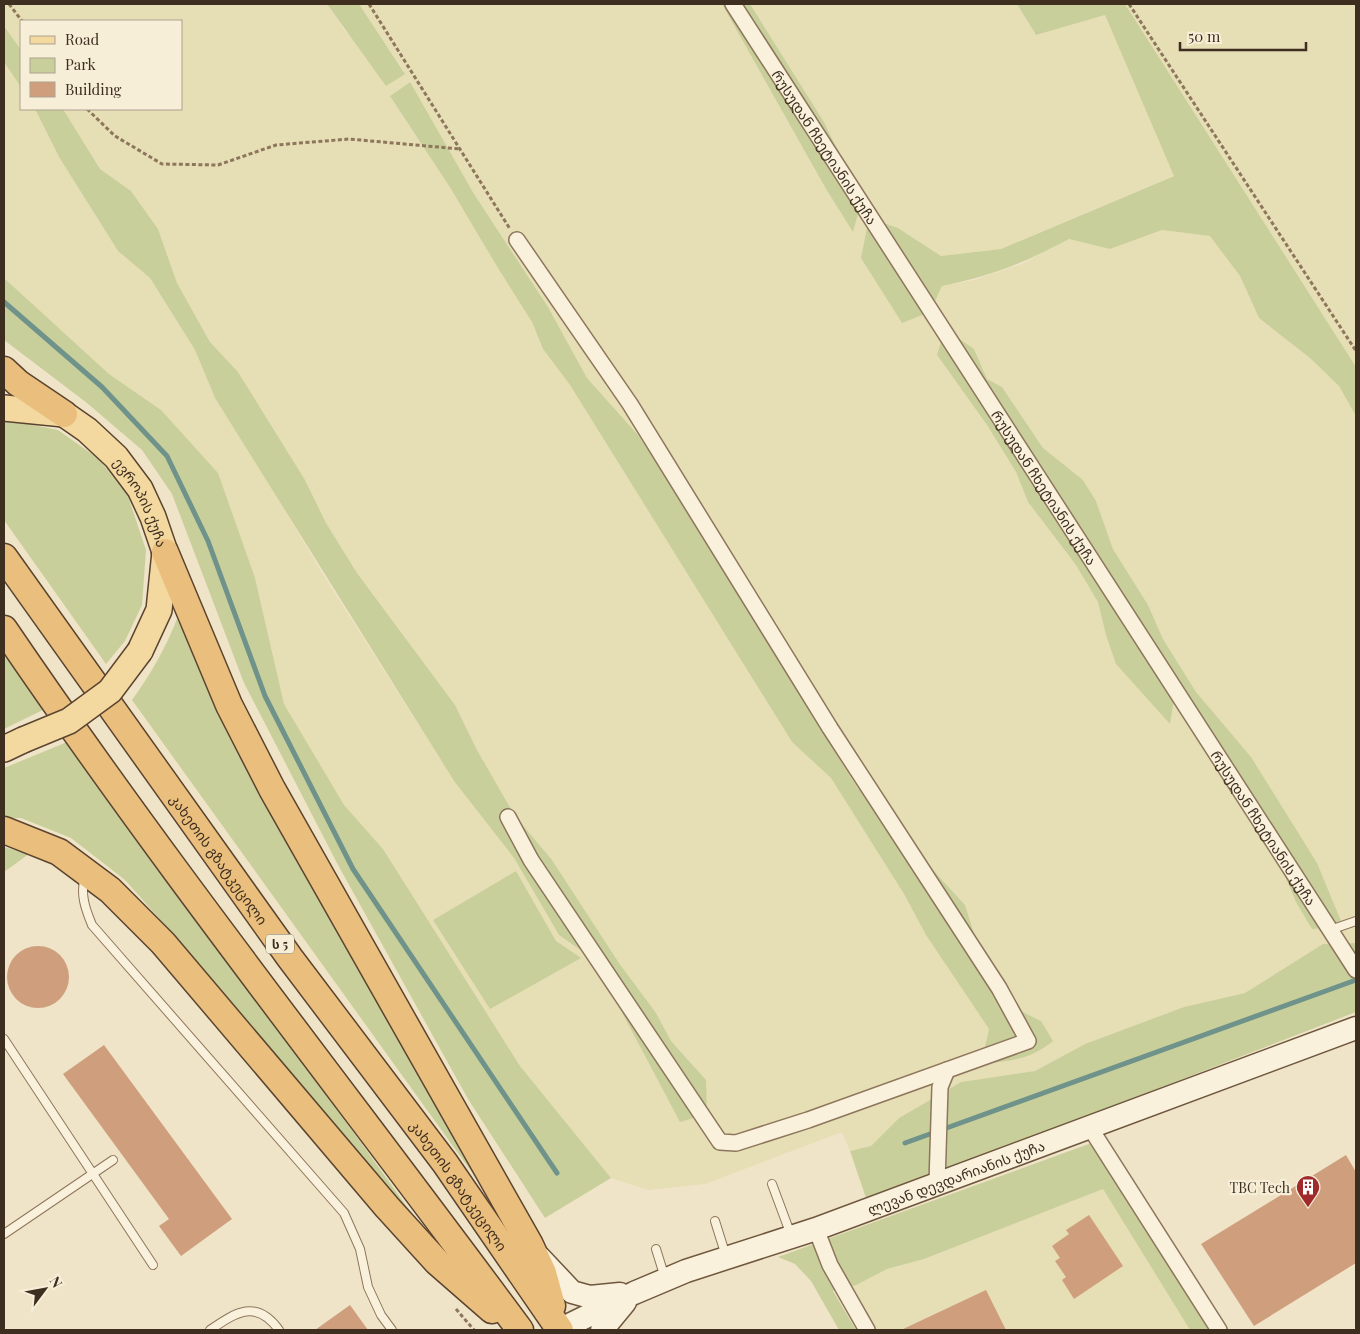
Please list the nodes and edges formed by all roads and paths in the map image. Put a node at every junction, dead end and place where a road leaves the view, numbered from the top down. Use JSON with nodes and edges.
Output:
{"nodes":[{"id":1,"x":9,"y":4,"type":"edge"},
{"id":2,"x":369,"y":4,"type":"edge"},
{"id":3,"x":733,"y":4,"type":"edge"},
{"id":4,"x":1129,"y":4,"type":"edge"},
{"id":5,"x":21,"y":20,"type":"edge"},
{"id":6,"x":88,"y":110,"type":"edge"},
{"id":7,"x":460,"y":149,"type":"junction"},
{"id":8,"x":517,"y":240,"type":"joint"},
{"id":9,"x":1356,"y":351,"type":"edge"},
{"id":10,"x":4,"y":370,"type":"edge"},
{"id":11,"x":4,"y":408,"type":"edge"},
{"id":12,"x":64,"y":414,"type":"junction"},
{"id":13,"x":165,"y":552,"type":"junction"},
{"id":14,"x":4,"y":557,"type":"edge"},
{"id":15,"x":4,"y":629,"type":"edge"},
{"id":16,"x":13,"y":745,"type":"edge"},
{"id":17,"x":508,"y":817,"type":"dead end"},
{"id":18,"x":4,"y":830,"type":"edge"},
{"id":19,"x":86,"y":872,"type":"junction"},
{"id":20,"x":1356,"y":921,"type":"edge"},
{"id":21,"x":1330,"y":930,"type":"junction"},
{"id":22,"x":1356,"y":970,"type":"edge"},
{"id":23,"x":1356,"y":1028,"type":"edge"},
{"id":24,"x":4,"y":1039,"type":"edge"},
{"id":25,"x":947,"y":1070,"type":"junction"},
{"id":26,"x":1089,"y":1126,"type":"junction"},
{"id":27,"x":113,"y":1160,"type":"dead end"},
{"id":28,"x":93,"y":1174,"type":"junction"},
{"id":29,"x":937,"y":1183,"type":"junction"},
{"id":30,"x":772,"y":1184,"type":"dead end"},
{"id":31,"x":715,"y":1221,"type":"dead end"},
{"id":32,"x":816,"y":1228,"type":"junction"},
{"id":33,"x":4,"y":1234,"type":"edge"},
{"id":34,"x":791,"y":1236,"type":"junction"},
{"id":35,"x":530,"y":1245,"type":"junction"},
{"id":36,"x":656,"y":1249,"type":"dead end"},
{"id":37,"x":727,"y":1258,"type":"junction"},
{"id":38,"x":153,"y":1265,"type":"dead end"},
{"id":39,"x":666,"y":1280,"type":"junction"},
{"id":40,"x":634,"y":1293,"type":"junction"},
{"id":41,"x":210,"y":1330,"type":"edge"},
{"id":42,"x":279,"y":1330,"type":"edge"},
{"id":43,"x":392,"y":1330,"type":"edge"},
{"id":44,"x":514,"y":1330,"type":"edge"},
{"id":45,"x":520,"y":1330,"type":"edge"},
{"id":46,"x":559,"y":1330,"type":"edge"},
{"id":47,"x":602,"y":1330,"type":"edge"},
{"id":48,"x":867,"y":1330,"type":"edge"},
{"id":49,"x":1219,"y":1330,"type":"edge"}],
"edges":[{"from":1,"to":5,"type":"path"},
{"from":2,"to":7,"type":"path"},
{"from":3,"to":21,"type":"street","name":"რუსუდან ჩხეტიანის ქუჩა"},
{"from":4,"to":9,"type":"path"},
{"from":6,"to":7,"type":"path"},
{"from":7,"to":8,"type":"path"},
{"from":8,"to":25,"type":"street"},
{"from":10,"to":12,"type":"highway"},
{"from":11,"to":12,"type":"main road","name":"ევროპის ქუჩა"},
{"from":12,"to":13,"type":"main road","name":"ევროპის ქუჩა"},
{"from":13,"to":16,"type":"main road","name":"ევროპის ქუჩა","bridge":true},
{"from":13,"to":35,"type":"highway"},
{"from":14,"to":46,"type":"highway","name":"კახეთის გზატკეცილი","number":"ს 5"},
{"from":15,"to":45,"type":"highway"},
{"from":17,"to":25,"type":"street"},
{"from":18,"to":19,"type":"highway"},
{"from":19,"to":43,"type":"lane"},
{"from":19,"to":44,"type":"highway"},
{"from":20,"to":21,"type":"lane"},
{"from":21,"to":22,"type":"street","name":"რუსუდან ჩხეტიანის ქუჩა"},
{"from":23,"to":26,"type":"main road","name":"ლევან დევდარიანის ქუჩა"},
{"from":24,"to":28,"type":"lane"},
{"from":25,"to":29,"type":"street"},
{"from":26,"to":29,"type":"main road","name":"ლევან დევდარიანის ქუჩა"},
{"from":26,"to":49,"type":"street"},
{"from":27,"to":28,"type":"lane"},
{"from":28,"to":33,"type":"lane"},
{"from":28,"to":38,"type":"lane"},
{"from":29,"to":32,"type":"main road","name":"ლევან დევდარიანის ქუჩა"},
{"from":30,"to":34,"type":"lane"},
{"from":31,"to":37,"type":"lane"},
{"from":32,"to":34,"type":"main road","name":"ლევან დევდარიანის ქუჩა"},
{"from":32,"to":48,"type":"street"},
{"from":34,"to":37,"type":"main road","name":"ლევან დევდარიანის ქუჩა"},
{"from":35,"to":40,"type":"main road"},
{"from":35,"to":46,"type":"highway"},
{"from":36,"to":39,"type":"lane"},
{"from":37,"to":39,"type":"main road","name":"ლევან დევდარიანის ქუჩა"},
{"from":39,"to":40,"type":"main road","name":"ლევან დევდარიანის ქუჩა"},
{"from":40,"to":46,"type":"main road","name":"ლევან დევდარიანის ქუჩა"},
{"from":40,"to":47,"type":"main road"},
{"from":41,"to":42,"type":"lane"}]}
